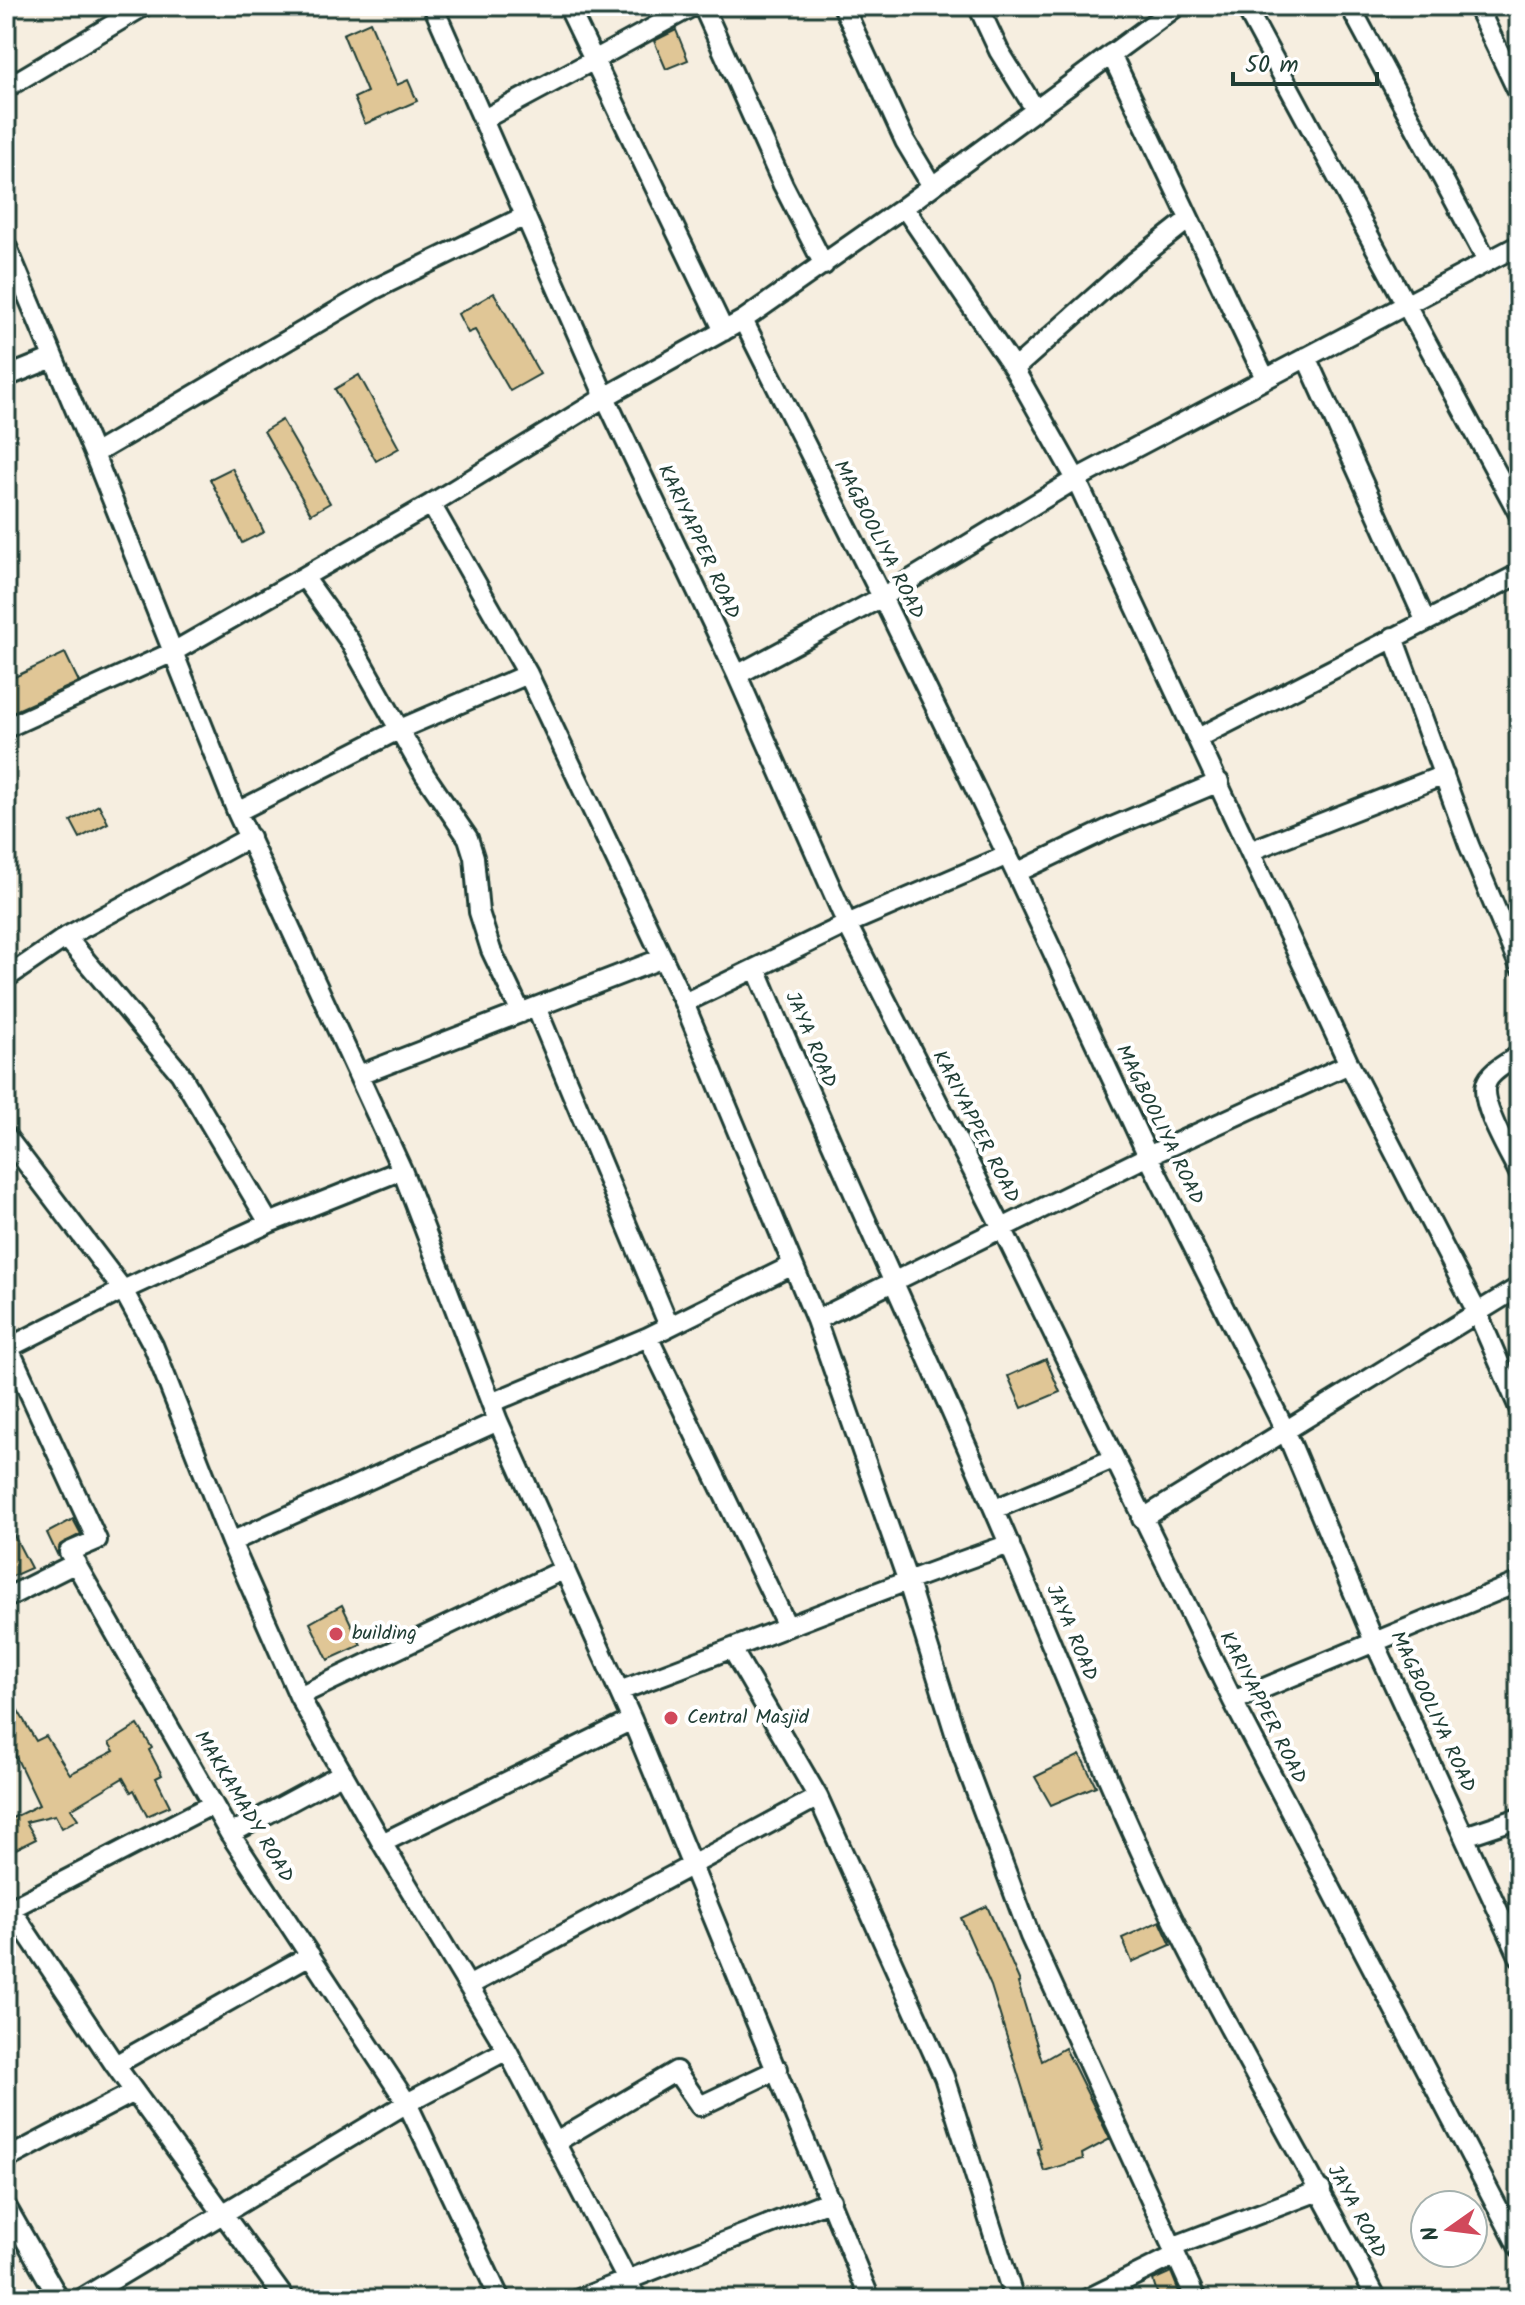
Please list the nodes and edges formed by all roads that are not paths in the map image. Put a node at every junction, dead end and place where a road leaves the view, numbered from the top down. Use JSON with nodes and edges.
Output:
{"nodes":[{"id":1,"x":144,"y":6,"type":"edge"},
{"id":2,"x":433,"y":6,"type":"edge"},
{"id":3,"x":568,"y":6,"type":"edge"},
{"id":4,"x":693,"y":6,"type":"edge"},
{"id":5,"x":703,"y":6,"type":"edge"},
{"id":6,"x":843,"y":6,"type":"edge"},
{"id":7,"x":978,"y":6,"type":"edge"},
{"id":8,"x":1177,"y":6,"type":"edge"},
{"id":9,"x":1245,"y":6,"type":"edge"},
{"id":10,"x":1350,"y":6,"type":"edge"},
{"id":11,"x":1477,"y":6,"type":"edge"},
{"id":12,"x":1111,"y":54,"type":"junction"},
{"id":13,"x":594,"y":60,"type":"junction"},
{"id":14,"x":1515,"y":72,"type":"edge"},
{"id":15,"x":6,"y":88,"type":"edge"},
{"id":16,"x":1519,"y":94,"type":"edge"},
{"id":17,"x":1035,"y":109,"type":"junction"},
{"id":18,"x":484,"y":119,"type":"junction"},
{"id":19,"x":932,"y":186,"type":"junction"},
{"id":20,"x":904,"y":207,"type":"junction"},
{"id":21,"x":525,"y":216,"type":"junction"},
{"id":22,"x":1189,"y":219,"type":"junction"},
{"id":23,"x":6,"y":245,"type":"edge"},
{"id":24,"x":1519,"y":245,"type":"edge"},
{"id":25,"x":1487,"y":261,"type":"junction"},
{"id":26,"x":824,"y":265,"type":"junction"},
{"id":27,"x":1405,"y":303,"type":"junction"},
{"id":28,"x":743,"y":320,"type":"junction"},
{"id":29,"x":724,"y":331,"type":"junction"},
{"id":30,"x":1306,"y":357,"type":"junction"},
{"id":31,"x":53,"y":358,"type":"junction"},
{"id":32,"x":1014,"y":369,"type":"junction"},
{"id":33,"x":6,"y":377,"type":"edge"},
{"id":34,"x":1265,"y":378,"type":"junction"},
{"id":35,"x":605,"y":397,"type":"junction"},
{"id":36,"x":94,"y":454,"type":"junction"},
{"id":37,"x":1076,"y":479,"type":"junction"},
{"id":38,"x":431,"y":504,"type":"junction"},
{"id":39,"x":1519,"y":514,"type":"edge"},
{"id":40,"x":1519,"y":574,"type":"edge"},
{"id":41,"x":304,"y":577,"type":"junction"},
{"id":42,"x":882,"y":597,"type":"junction"},
{"id":43,"x":1425,"y":620,"type":"junction"},
{"id":44,"x":1393,"y":637,"type":"junction"},
{"id":45,"x":173,"y":652,"type":"junction"},
{"id":46,"x":528,"y":674,"type":"junction"},
{"id":47,"x":737,"y":675,"type":"junction"},
{"id":48,"x":6,"y":728,"type":"edge"},
{"id":49,"x":400,"y":729,"type":"junction"},
{"id":50,"x":1198,"y":738,"type":"junction"},
{"id":51,"x":1444,"y":775,"type":"junction"},
{"id":52,"x":1219,"y":782,"type":"junction"},
{"id":53,"x":237,"y":812,"type":"junction"},
{"id":54,"x":250,"y":837,"type":"junction"},
{"id":55,"x":1250,"y":851,"type":"junction"},
{"id":56,"x":1012,"y":864,"type":"junction"},
{"id":57,"x":847,"y":924,"type":"junction"},
{"id":58,"x":66,"y":937,"type":"junction"},
{"id":59,"x":663,"y":958,"type":"junction"},
{"id":60,"x":1519,"y":965,"type":"edge"},
{"id":61,"x":756,"y":968,"type":"junction"},
{"id":62,"x":6,"y":978,"type":"edge"},
{"id":63,"x":684,"y":1003,"type":"junction"},
{"id":64,"x":528,"y":1010,"type":"junction"},
{"id":65,"x":1519,"y":1055,"type":"edge"},
{"id":66,"x":1349,"y":1064,"type":"junction"},
{"id":67,"x":359,"y":1075,"type":"junction"},
{"id":68,"x":6,"y":1136,"type":"edge"},
{"id":69,"x":1148,"y":1156,"type":"junction"},
{"id":70,"x":402,"y":1170,"type":"junction"},
{"id":71,"x":1519,"y":1173,"type":"edge"},
{"id":72,"x":269,"y":1223,"type":"junction"},
{"id":73,"x":1003,"y":1230,"type":"junction"},
{"id":74,"x":793,"y":1265,"type":"junction"},
{"id":75,"x":896,"y":1282,"type":"junction"},
{"id":76,"x":1519,"y":1287,"type":"edge"},
{"id":77,"x":123,"y":1290,"type":"junction"},
{"id":78,"x":1477,"y":1312,"type":"junction"},
{"id":79,"x":816,"y":1320,"type":"junction"},
{"id":80,"x":669,"y":1326,"type":"junction"},
{"id":81,"x":648,"y":1337,"type":"junction"},
{"id":82,"x":7,"y":1346,"type":"edge"},
{"id":83,"x":1519,"y":1408,"type":"edge"},
{"id":84,"x":494,"y":1412,"type":"junction"},
{"id":85,"x":1286,"y":1432,"type":"junction"},
{"id":86,"x":1113,"y":1459,"type":"junction"},
{"id":87,"x":995,"y":1509,"type":"junction"},
{"id":88,"x":1142,"y":1519,"type":"junction"},
{"id":89,"x":231,"y":1542,"type":"junction"},
{"id":90,"x":1010,"y":1544,"type":"junction"},
{"id":91,"x":76,"y":1563,"type":"junction"},
{"id":92,"x":565,"y":1569,"type":"junction"},
{"id":93,"x":907,"y":1579,"type":"junction"},
{"id":94,"x":1519,"y":1582,"type":"edge"},
{"id":95,"x":6,"y":1598,"type":"edge"},
{"id":96,"x":787,"y":1626,"type":"junction"},
{"id":97,"x":1374,"y":1641,"type":"junction"},
{"id":98,"x":732,"y":1649,"type":"junction"},
{"id":99,"x":619,"y":1691,"type":"junction"},
{"id":100,"x":299,"y":1696,"type":"junction"},
{"id":101,"x":1233,"y":1701,"type":"junction"},
{"id":102,"x":632,"y":1720,"type":"junction"},
{"id":103,"x":343,"y":1773,"type":"junction"},
{"id":104,"x":818,"y":1797,"type":"junction"},
{"id":105,"x":213,"y":1804,"type":"junction"},
{"id":106,"x":1519,"y":1818,"type":"edge"},
{"id":107,"x":230,"y":1834,"type":"junction"},
{"id":108,"x":1465,"y":1836,"type":"junction"},
{"id":109,"x":382,"y":1843,"type":"junction"},
{"id":110,"x":693,"y":1864,"type":"junction"},
{"id":111,"x":8,"y":1907,"type":"edge"},
{"id":112,"x":310,"y":1955,"type":"junction"},
{"id":113,"x":1519,"y":1956,"type":"edge"},
{"id":114,"x":470,"y":1985,"type":"junction"},
{"id":115,"x":507,"y":2050,"type":"junction"},
{"id":116,"x":115,"y":2065,"type":"junction"},
{"id":117,"x":778,"y":2069,"type":"junction"},
{"id":118,"x":134,"y":2092,"type":"junction"},
{"id":119,"x":407,"y":2103,"type":"junction"},
{"id":120,"x":556,"y":2142,"type":"junction"},
{"id":121,"x":6,"y":2159,"type":"edge"},
{"id":122,"x":1321,"y":2190,"type":"junction"},
{"id":123,"x":831,"y":2200,"type":"junction"},
{"id":124,"x":6,"y":2206,"type":"edge"},
{"id":125,"x":223,"y":2214,"type":"junction"},
{"id":126,"x":1519,"y":2248,"type":"edge"},
{"id":127,"x":1174,"y":2251,"type":"junction"},
{"id":128,"x":628,"y":2280,"type":"junction"},
{"id":129,"x":59,"y":2299,"type":"edge"},
{"id":130,"x":81,"y":2299,"type":"edge"},
{"id":131,"x":285,"y":2299,"type":"edge"},
{"id":132,"x":500,"y":2299,"type":"edge"},
{"id":133,"x":579,"y":2299,"type":"edge"},
{"id":134,"x":637,"y":2299,"type":"edge"},
{"id":135,"x":870,"y":2299,"type":"edge"},
{"id":136,"x":1014,"y":2299,"type":"edge"},
{"id":137,"x":1087,"y":2299,"type":"edge"},
{"id":138,"x":1196,"y":2299,"type":"edge"},
{"id":139,"x":1377,"y":2299,"type":"edge"}],
"edges":[{"from":1,"to":15,"type":"street"},
{"from":2,"to":18,"type":"street","name":"KARIYAPPER ROAD"},
{"from":3,"to":13,"type":"street"},
{"from":4,"to":13,"type":"street"},
{"from":5,"to":26,"type":"street"},
{"from":6,"to":19,"type":"street"},
{"from":7,"to":17,"type":"street"},
{"from":8,"to":12,"type":"street"},
{"from":9,"to":27,"type":"street"},
{"from":10,"to":25,"type":"street"},
{"from":11,"to":14,"type":"street"},
{"from":12,"to":17,"type":"street"},
{"from":12,"to":22,"type":"street"},
{"from":13,"to":18,"type":"street"},
{"from":13,"to":29,"type":"street"},
{"from":14,"to":16,"type":"street"},
{"from":17,"to":19,"type":"street"},
{"from":18,"to":21,"type":"street","name":"KARIYAPPER ROAD"},
{"from":19,"to":20,"type":"street"},
{"from":20,"to":26,"type":"street"},
{"from":20,"to":32,"type":"street"},
{"from":21,"to":35,"type":"street","name":"KARIYAPPER ROAD"},
{"from":21,"to":36,"type":"street"},
{"from":22,"to":32,"type":"street"},
{"from":22,"to":34,"type":"street"},
{"from":23,"to":31,"type":"street"},
{"from":24,"to":25,"type":"street"},
{"from":25,"to":27,"type":"street"},
{"from":26,"to":28,"type":"street"},
{"from":27,"to":30,"type":"street"},
{"from":27,"to":39,"type":"street"},
{"from":28,"to":29,"type":"street"},
{"from":28,"to":42,"type":"street","name":"MAGBOOLIYA ROAD"},
{"from":29,"to":35,"type":"street"},
{"from":30,"to":34,"type":"street"},
{"from":30,"to":43,"type":"street"},
{"from":31,"to":33,"type":"street"},
{"from":31,"to":36,"type":"street"},
{"from":32,"to":37,"type":"street"},
{"from":34,"to":37,"type":"street"},
{"from":35,"to":38,"type":"street"},
{"from":35,"to":47,"type":"street","name":"KARIYAPPER ROAD"},
{"from":36,"to":45,"type":"street"},
{"from":37,"to":42,"type":"street"},
{"from":37,"to":50,"type":"street"},
{"from":38,"to":41,"type":"street"},
{"from":38,"to":46,"type":"street"},
{"from":40,"to":43,"type":"street"},
{"from":41,"to":45,"type":"street"},
{"from":41,"to":49,"type":"street"},
{"from":42,"to":47,"type":"street"},
{"from":42,"to":56,"type":"street","name":"MAGBOOLIYA ROAD"},
{"from":43,"to":44,"type":"street"},
{"from":44,"to":50,"type":"street"},
{"from":44,"to":51,"type":"street"},
{"from":45,"to":48,"type":"street"},
{"from":45,"to":53,"type":"street"},
{"from":46,"to":49,"type":"street"},
{"from":46,"to":59,"type":"street"},
{"from":47,"to":57,"type":"street","name":"KARIYAPPER ROAD"},
{"from":49,"to":53,"type":"street"},
{"from":49,"to":64,"type":"street"},
{"from":50,"to":52,"type":"street"},
{"from":51,"to":55,"type":"street"},
{"from":51,"to":60,"type":"street"},
{"from":52,"to":55,"type":"street"},
{"from":52,"to":56,"type":"street"},
{"from":53,"to":54,"type":"street"},
{"from":54,"to":58,"type":"street"},
{"from":54,"to":67,"type":"street"},
{"from":55,"to":66,"type":"street"},
{"from":56,"to":57,"type":"street"},
{"from":56,"to":69,"type":"street","name":"MAGBOOLIYA ROAD"},
{"from":57,"to":61,"type":"street"},
{"from":57,"to":73,"type":"street","name":"KARIYAPPER ROAD"},
{"from":58,"to":62,"type":"street"},
{"from":58,"to":72,"type":"street"},
{"from":59,"to":63,"type":"street"},
{"from":59,"to":64,"type":"street"},
{"from":61,"to":63,"type":"street"},
{"from":61,"to":75,"type":"street","name":"JAYA ROAD"},
{"from":63,"to":74,"type":"street"},
{"from":64,"to":67,"type":"street"},
{"from":64,"to":80,"type":"street"},
{"from":65,"to":71,"type":"street"},
{"from":66,"to":69,"type":"street"},
{"from":66,"to":78,"type":"street"},
{"from":67,"to":70,"type":"street"},
{"from":68,"to":77,"type":"street"},
{"from":69,"to":73,"type":"street"},
{"from":69,"to":85,"type":"street","name":"MAGBOOLIYA ROAD"},
{"from":70,"to":72,"type":"street"},
{"from":70,"to":84,"type":"street"},
{"from":72,"to":77,"type":"street"},
{"from":73,"to":75,"type":"street"},
{"from":73,"to":86,"type":"street","name":"KARIYAPPER ROAD"},
{"from":74,"to":79,"type":"street"},
{"from":74,"to":80,"type":"street"},
{"from":75,"to":79,"type":"street"},
{"from":75,"to":87,"type":"street","name":"JAYA ROAD"},
{"from":76,"to":78,"type":"street"},
{"from":77,"to":82,"type":"street"},
{"from":77,"to":89,"type":"street"},
{"from":78,"to":83,"type":"street"},
{"from":78,"to":85,"type":"street"},
{"from":79,"to":93,"type":"street"},
{"from":80,"to":81,"type":"street"},
{"from":81,"to":84,"type":"street"},
{"from":81,"to":96,"type":"street"},
{"from":82,"to":91,"type":"street"},
{"from":84,"to":89,"type":"street"},
{"from":84,"to":92,"type":"street"},
{"from":85,"to":88,"type":"street"},
{"from":85,"to":97,"type":"street","name":"MAGBOOLIYA ROAD"},
{"from":86,"to":87,"type":"street"},
{"from":86,"to":88,"type":"street","name":"KARIYAPPER ROAD"},
{"from":87,"to":90,"type":"street","name":"JAYA ROAD"},
{"from":88,"to":101,"type":"street","name":"KARIYAPPER ROAD"},
{"from":89,"to":100,"type":"street"},
{"from":90,"to":93,"type":"street"},
{"from":90,"to":122,"type":"street","name":"JAYA ROAD"},
{"from":91,"to":95,"type":"street"},
{"from":91,"to":105,"type":"street","name":"MAKKAMADY ROAD"},
{"from":92,"to":99,"type":"street"},
{"from":92,"to":100,"type":"street"},
{"from":93,"to":96,"type":"street"},
{"from":93,"to":127,"type":"street"},
{"from":94,"to":97,"type":"street"},
{"from":96,"to":98,"type":"street"},
{"from":97,"to":101,"type":"street"},
{"from":97,"to":108,"type":"street","name":"MAGBOOLIYA ROAD"},
{"from":98,"to":99,"type":"street"},
{"from":98,"to":104,"type":"street"},
{"from":99,"to":102,"type":"street"},
{"from":100,"to":103,"type":"street"},
{"from":101,"to":126,"type":"street","name":"KARIYAPPER ROAD"},
{"from":102,"to":109,"type":"street"},
{"from":102,"to":110,"type":"street"},
{"from":103,"to":107,"type":"street"},
{"from":103,"to":109,"type":"street"},
{"from":104,"to":110,"type":"street"},
{"from":104,"to":136,"type":"street"},
{"from":105,"to":107,"type":"street","name":"MAKKAMADY ROAD"},
{"from":105,"to":111,"type":"street"},
{"from":106,"to":108,"type":"street"},
{"from":107,"to":112,"type":"street","name":"MAKKAMADY ROAD"},
{"from":108,"to":113,"type":"street","name":"MAGBOOLIYA ROAD"},
{"from":109,"to":114,"type":"street"},
{"from":110,"to":114,"type":"street"},
{"from":110,"to":117,"type":"street"},
{"from":111,"to":116,"type":"street"},
{"from":112,"to":116,"type":"street"},
{"from":112,"to":119,"type":"street","name":"MAKKAMADY ROAD"},
{"from":114,"to":115,"type":"street"},
{"from":115,"to":119,"type":"street"},
{"from":115,"to":120,"type":"street"},
{"from":116,"to":118,"type":"street"},
{"from":117,"to":120,"type":"street"},
{"from":117,"to":123,"type":"street"},
{"from":118,"to":121,"type":"street"},
{"from":118,"to":125,"type":"street"},
{"from":119,"to":125,"type":"street"},
{"from":119,"to":132,"type":"street","name":"MAKKAMADY ROAD"},
{"from":120,"to":128,"type":"street"},
{"from":122,"to":127,"type":"street"},
{"from":122,"to":139,"type":"street","name":"JAYA ROAD"},
{"from":123,"to":128,"type":"street"},
{"from":123,"to":135,"type":"street"},
{"from":124,"to":129,"type":"street"},
{"from":125,"to":130,"type":"street"},
{"from":125,"to":131,"type":"street"},
{"from":127,"to":137,"type":"street"},
{"from":127,"to":138,"type":"street"},
{"from":128,"to":133,"type":"street"},
{"from":128,"to":134,"type":"street"}]}
